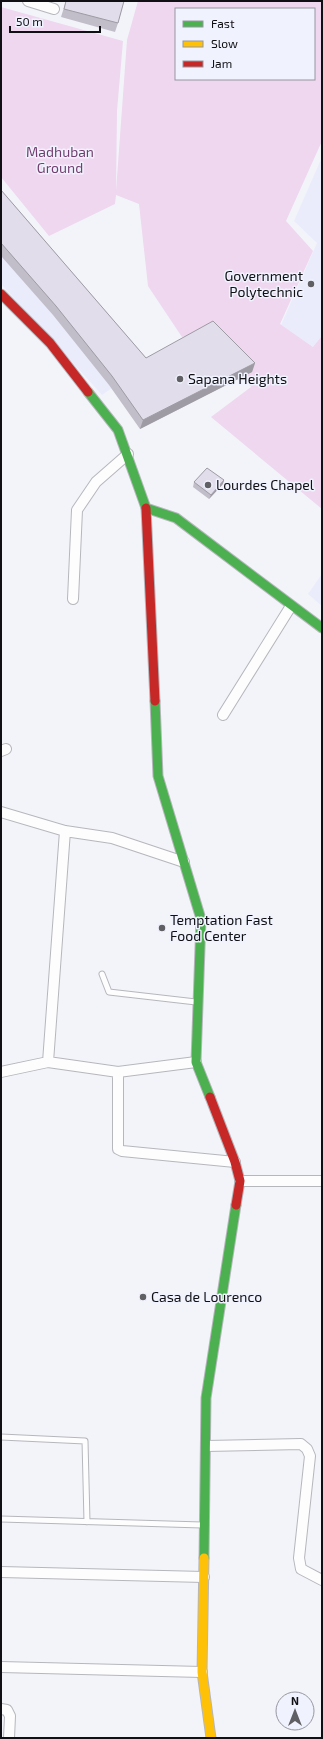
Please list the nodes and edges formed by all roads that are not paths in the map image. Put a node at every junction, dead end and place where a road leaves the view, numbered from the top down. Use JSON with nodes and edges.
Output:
{"nodes":[{"id":1,"x":28,"y":1,"type":"edge"},
{"id":2,"x":54,"y":9,"type":"dead end"},
{"id":3,"x":1,"y":294,"type":"edge"},
{"id":4,"x":128,"y":454,"type":"junction"},
{"id":5,"x":146,"y":508,"type":"junction"},
{"id":6,"x":73,"y":599,"type":"dead end"},
{"id":7,"x":291,"y":606,"type":"junction"},
{"id":8,"x":322,"y":628,"type":"edge"},
{"id":9,"x":223,"y":715,"type":"dead end"},
{"id":10,"x":1,"y":812,"type":"edge"},
{"id":11,"x":65,"y":831,"type":"junction"},
{"id":12,"x":184,"y":862,"type":"junction"},
{"id":13,"x":102,"y":974,"type":"dead end"},
{"id":14,"x":197,"y":1002,"type":"junction"},
{"id":15,"x":48,"y":1062,"type":"junction"},
{"id":16,"x":196,"y":1062,"type":"junction"},
{"id":17,"x":1,"y":1072,"type":"edge"},
{"id":18,"x":118,"y":1072,"type":"junction"},
{"id":19,"x":235,"y":1162,"type":"junction"},
{"id":20,"x":240,"y":1181,"type":"junction"},
{"id":21,"x":322,"y":1181,"type":"edge"},
{"id":22,"x":1,"y":1437,"type":"edge"},
{"id":23,"x":206,"y":1446,"type":"junction"},
{"id":24,"x":1,"y":1519,"type":"edge"},
{"id":25,"x":87,"y":1522,"type":"junction"},
{"id":26,"x":205,"y":1525,"type":"junction"},
{"id":27,"x":1,"y":1572,"type":"edge"},
{"id":28,"x":204,"y":1577,"type":"junction"},
{"id":29,"x":322,"y":1580,"type":"edge"},
{"id":30,"x":1,"y":1667,"type":"edge"},
{"id":31,"x":202,"y":1672,"type":"junction"},
{"id":32,"x":1,"y":1709,"type":"edge"},
{"id":33,"x":9,"y":1738,"type":"edge"},
{"id":34,"x":211,"y":1738,"type":"edge"}],
"edges":[{"from":1,"to":2,"type":"street"},
{"from":3,"to":4,"type":"main road"},
{"from":4,"to":5,"type":"main road"},
{"from":4,"to":6,"type":"street"},
{"from":5,"to":7,"type":"main road"},
{"from":5,"to":12,"type":"main road"},
{"from":7,"to":8,"type":"main road"},
{"from":7,"to":9,"type":"street"},
{"from":10,"to":11,"type":"street"},
{"from":11,"to":12,"type":"street"},
{"from":11,"to":15,"type":"street"},
{"from":12,"to":14,"type":"main road"},
{"from":13,"to":14,"type":"lane"},
{"from":14,"to":16,"type":"main road"},
{"from":15,"to":17,"type":"street"},
{"from":15,"to":18,"type":"street"},
{"from":16,"to":18,"type":"street"},
{"from":16,"to":19,"type":"main road"},
{"from":18,"to":19,"type":"street"},
{"from":19,"to":20,"type":"main road"},
{"from":20,"to":21,"type":"street"},
{"from":20,"to":23,"type":"main road"},
{"from":22,"to":25,"type":"lane"},
{"from":23,"to":26,"type":"main road"},
{"from":23,"to":29,"type":"street"},
{"from":24,"to":25,"type":"lane"},
{"from":25,"to":26,"type":"lane"},
{"from":26,"to":28,"type":"main road"},
{"from":27,"to":28,"type":"street"},
{"from":28,"to":31,"type":"main road"},
{"from":30,"to":31,"type":"street"},
{"from":31,"to":34,"type":"main road"},
{"from":32,"to":33,"type":"street"}]}
